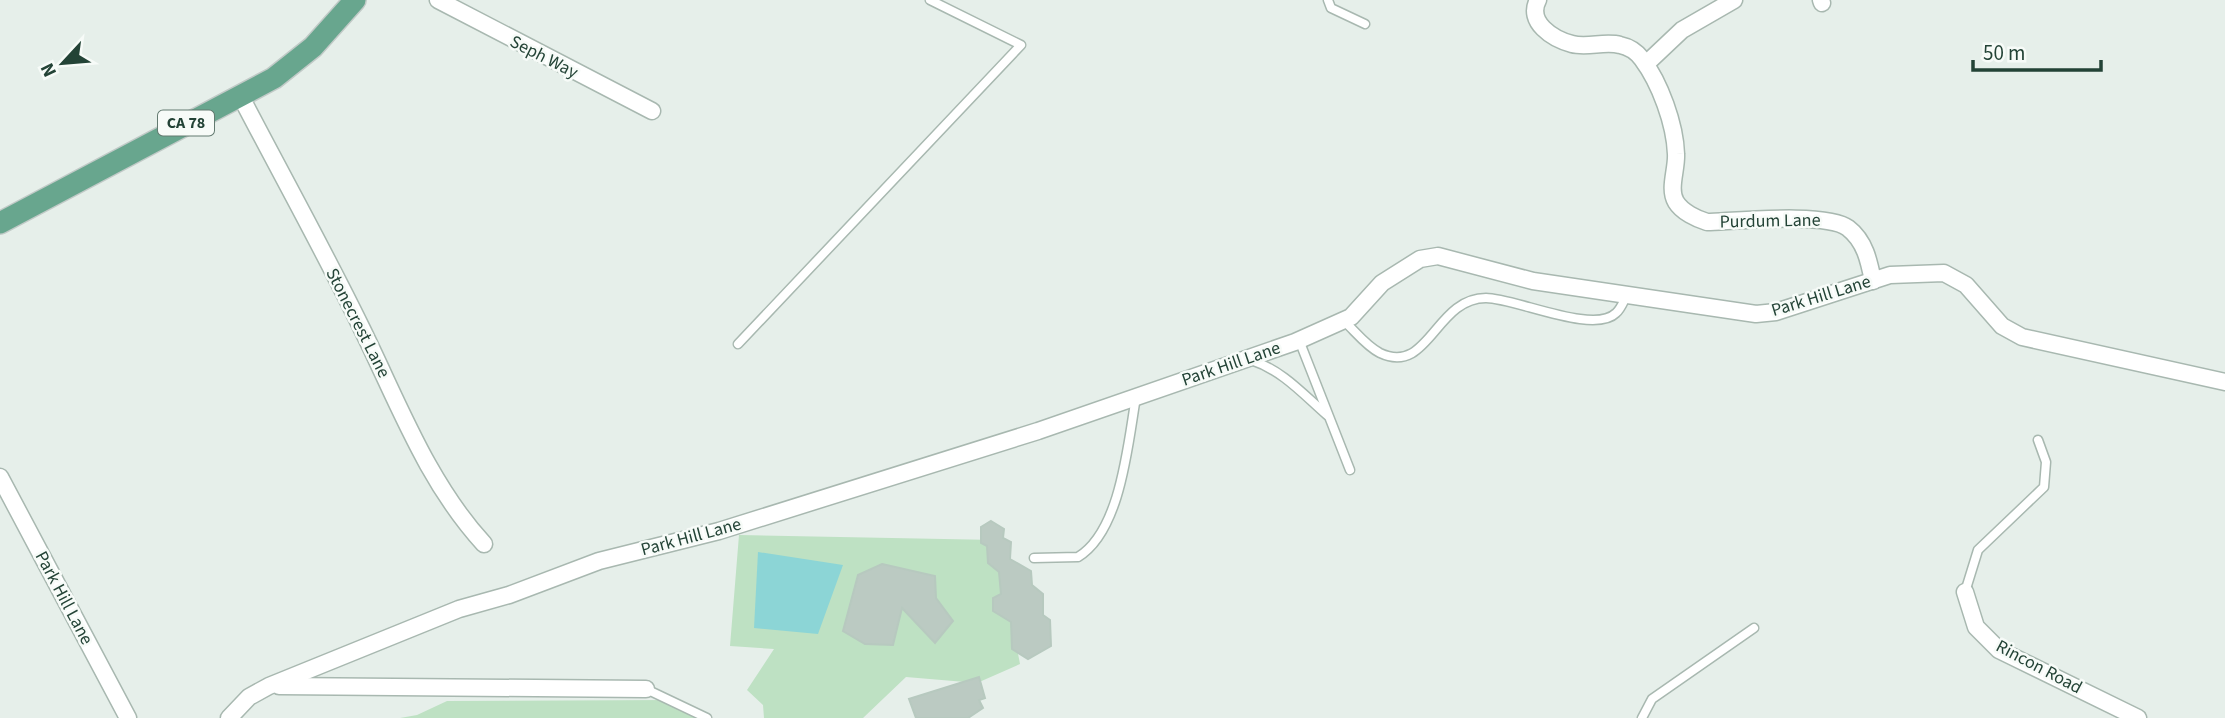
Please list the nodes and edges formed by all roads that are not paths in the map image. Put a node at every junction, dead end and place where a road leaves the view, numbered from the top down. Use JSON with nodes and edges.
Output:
{"nodes":[{"id":1,"x":355,"y":0,"type":"edge"},
{"id":2,"x":438,"y":0,"type":"edge"},
{"id":3,"x":930,"y":0,"type":"edge"},
{"id":4,"x":1328,"y":0,"type":"edge"},
{"id":5,"x":1538,"y":0,"type":"edge"},
{"id":6,"x":1734,"y":0,"type":"edge"},
{"id":7,"x":1365,"y":24,"type":"dead end"},
{"id":8,"x":1646,"y":64,"type":"junction"},
{"id":9,"x":240,"y":95,"type":"junction"},
{"id":10,"x":652,"y":111,"type":"dead end"},
{"id":11,"x":0,"y":223,"type":"edge"},
{"id":12,"x":1873,"y":281,"type":"junction"},
{"id":13,"x":1627,"y":295,"type":"junction"},
{"id":14,"x":1344,"y":320,"type":"junction"},
{"id":15,"x":1299,"y":340,"type":"junction"},
{"id":16,"x":738,"y":344,"type":"dead end"},
{"id":17,"x":1247,"y":359,"type":"junction"},
{"id":18,"x":2225,"y":382,"type":"edge"},
{"id":19,"x":1136,"y":397,"type":"junction"},
{"id":20,"x":1329,"y":417,"type":"junction"},
{"id":21,"x":2038,"y":440,"type":"dead end"},
{"id":22,"x":1350,"y":470,"type":"dead end"},
{"id":23,"x":0,"y":477,"type":"edge"},
{"id":24,"x":484,"y":544,"type":"dead end"},
{"id":25,"x":1034,"y":558,"type":"dead end"},
{"id":26,"x":1965,"y":592,"type":"joint"},
{"id":27,"x":1754,"y":628,"type":"dead end"},
{"id":28,"x":269,"y":686,"type":"junction"},
{"id":29,"x":646,"y":689,"type":"joint"},
{"id":30,"x":128,"y":718,"type":"edge"},
{"id":31,"x":229,"y":718,"type":"edge"},
{"id":32,"x":706,"y":718,"type":"edge"},
{"id":33,"x":1642,"y":718,"type":"edge"},
{"id":34,"x":2138,"y":718,"type":"edge"}],
"edges":[{"from":1,"to":9,"type":"main road","number":"CA 78"},
{"from":2,"to":10,"type":"street","name":"Seph Way"},
{"from":3,"to":16,"type":"lane"},
{"from":4,"to":7,"type":"lane"},
{"from":5,"to":8,"type":"street","name":"Purdum Lane"},
{"from":6,"to":8,"type":"street"},
{"from":8,"to":12,"type":"street","name":"Purdum Lane"},
{"from":9,"to":11,"type":"main road","number":"CA 78"},
{"from":9,"to":24,"type":"street","name":"Stonecrest Lane"},
{"from":12,"to":13,"type":"street","name":"Park Hill Lane"},
{"from":12,"to":18,"type":"street","name":"Park Hill Lane"},
{"from":13,"to":14,"type":"street","name":"Park Hill Lane"},
{"from":13,"to":14,"type":"lane"},
{"from":14,"to":15,"type":"street","name":"Park Hill Lane"},
{"from":15,"to":17,"type":"street","name":"Park Hill Lane"},
{"from":15,"to":20,"type":"lane"},
{"from":17,"to":19,"type":"street","name":"Park Hill Lane"},
{"from":17,"to":20,"type":"lane"},
{"from":19,"to":25,"type":"lane"},
{"from":19,"to":28,"type":"street","name":"Park Hill Lane"},
{"from":20,"to":22,"type":"lane"},
{"from":21,"to":26,"type":"lane"},
{"from":23,"to":30,"type":"street","name":"Park Hill Lane"},
{"from":26,"to":34,"type":"street","name":"Rincon Road"},
{"from":27,"to":33,"type":"lane"},
{"from":28,"to":29,"type":"street"},
{"from":28,"to":31,"type":"street","name":"Park Hill Lane"},
{"from":29,"to":32,"type":"lane"}]}
